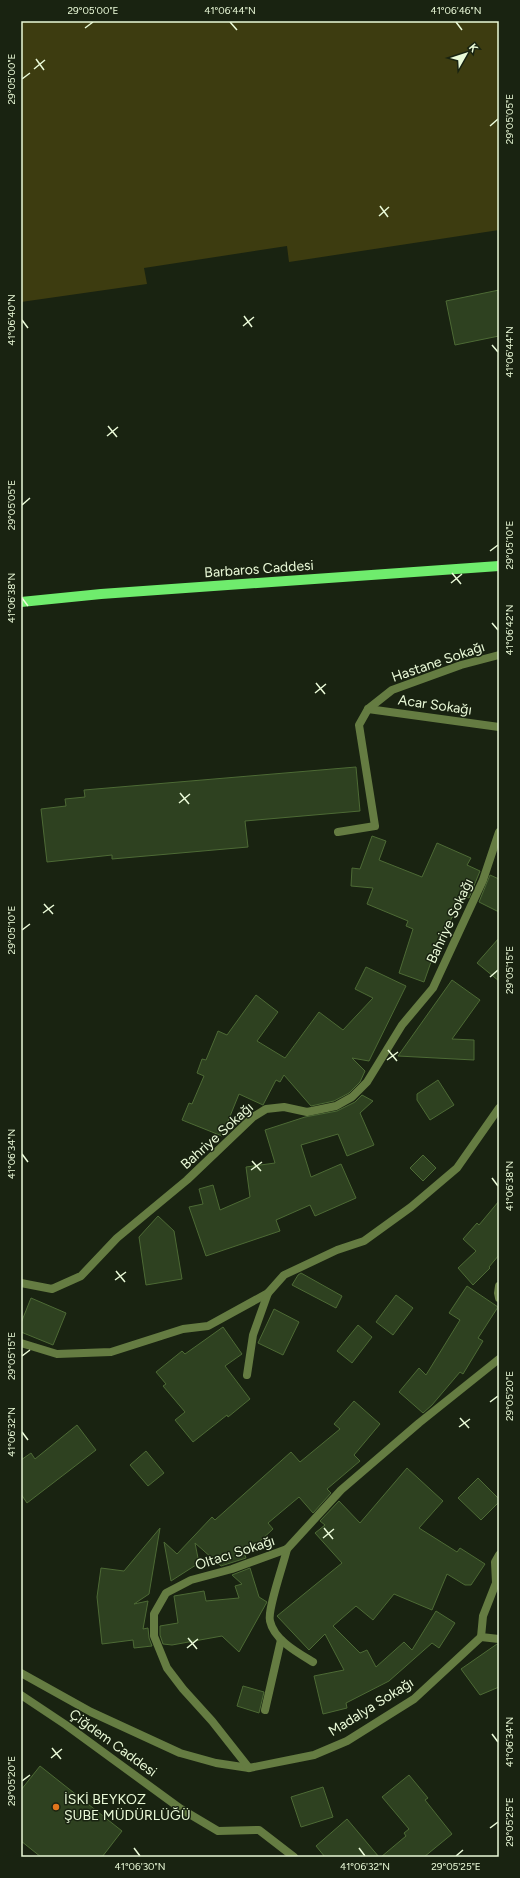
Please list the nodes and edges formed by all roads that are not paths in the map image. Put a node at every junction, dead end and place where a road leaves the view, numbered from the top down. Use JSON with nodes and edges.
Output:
{"nodes":[{"id":1,"x":499,"y":566,"type":"edge"},
{"id":2,"x":21,"y":602,"type":"edge"},
{"id":3,"x":499,"y":655,"type":"edge"},
{"id":4,"x":368,"y":708,"type":"junction"},
{"id":5,"x":499,"y":727,"type":"edge"},
{"id":6,"x":338,"y":832,"type":"dead end"},
{"id":7,"x":499,"y":832,"type":"edge"},
{"id":8,"x":499,"y":1108,"type":"edge"},
{"id":9,"x":21,"y":1283,"type":"edge"},
{"id":10,"x":499,"y":1286,"type":"edge"},
{"id":11,"x":268,"y":1292,"type":"junction"},
{"id":12,"x":499,"y":1298,"type":"edge"},
{"id":13,"x":21,"y":1343,"type":"edge"},
{"id":14,"x":499,"y":1359,"type":"edge"},
{"id":15,"x":247,"y":1375,"type":"dead end"},
{"id":16,"x":288,"y":1549,"type":"junction"},
{"id":17,"x":499,"y":1554,"type":"edge"},
{"id":18,"x":481,"y":1637,"type":"junction"},
{"id":19,"x":499,"y":1639,"type":"edge"},
{"id":20,"x":280,"y":1640,"type":"junction"},
{"id":21,"x":313,"y":1662,"type":"dead end"},
{"id":22,"x":21,"y":1673,"type":"edge"},
{"id":23,"x":21,"y":1695,"type":"edge"},
{"id":24,"x":265,"y":1710,"type":"dead end"},
{"id":25,"x":249,"y":1768,"type":"junction"},
{"id":26,"x":294,"y":1857,"type":"edge"}],
"edges":[{"from":1,"to":2,"type":"main road","name":"Barbaros Caddesi"},
{"from":3,"to":4,"type":"street","name":"Hastane Sokağı"},
{"from":4,"to":5,"type":"street","name":"Acar Sokağı"},
{"from":4,"to":6,"type":"street"},
{"from":7,"to":9,"type":"street","name":"Bahriye Sokağı"},
{"from":8,"to":11,"type":"street"},
{"from":10,"to":12,"type":"street"},
{"from":11,"to":13,"type":"street"},
{"from":11,"to":15,"type":"street"},
{"from":14,"to":16,"type":"street","name":"Oltacı Sokağı"},
{"from":16,"to":20,"type":"street"},
{"from":16,"to":25,"type":"street","name":"Oltacı Sokağı"},
{"from":17,"to":18,"type":"street"},
{"from":18,"to":19,"type":"street"},
{"from":18,"to":25,"type":"street","name":"Madalya Sokağı"},
{"from":20,"to":21,"type":"street"},
{"from":20,"to":24,"type":"street"},
{"from":22,"to":25,"type":"street","name":"Madalya Sokağı"},
{"from":23,"to":26,"type":"street","name":"Çiğdem Caddesi"}]}
